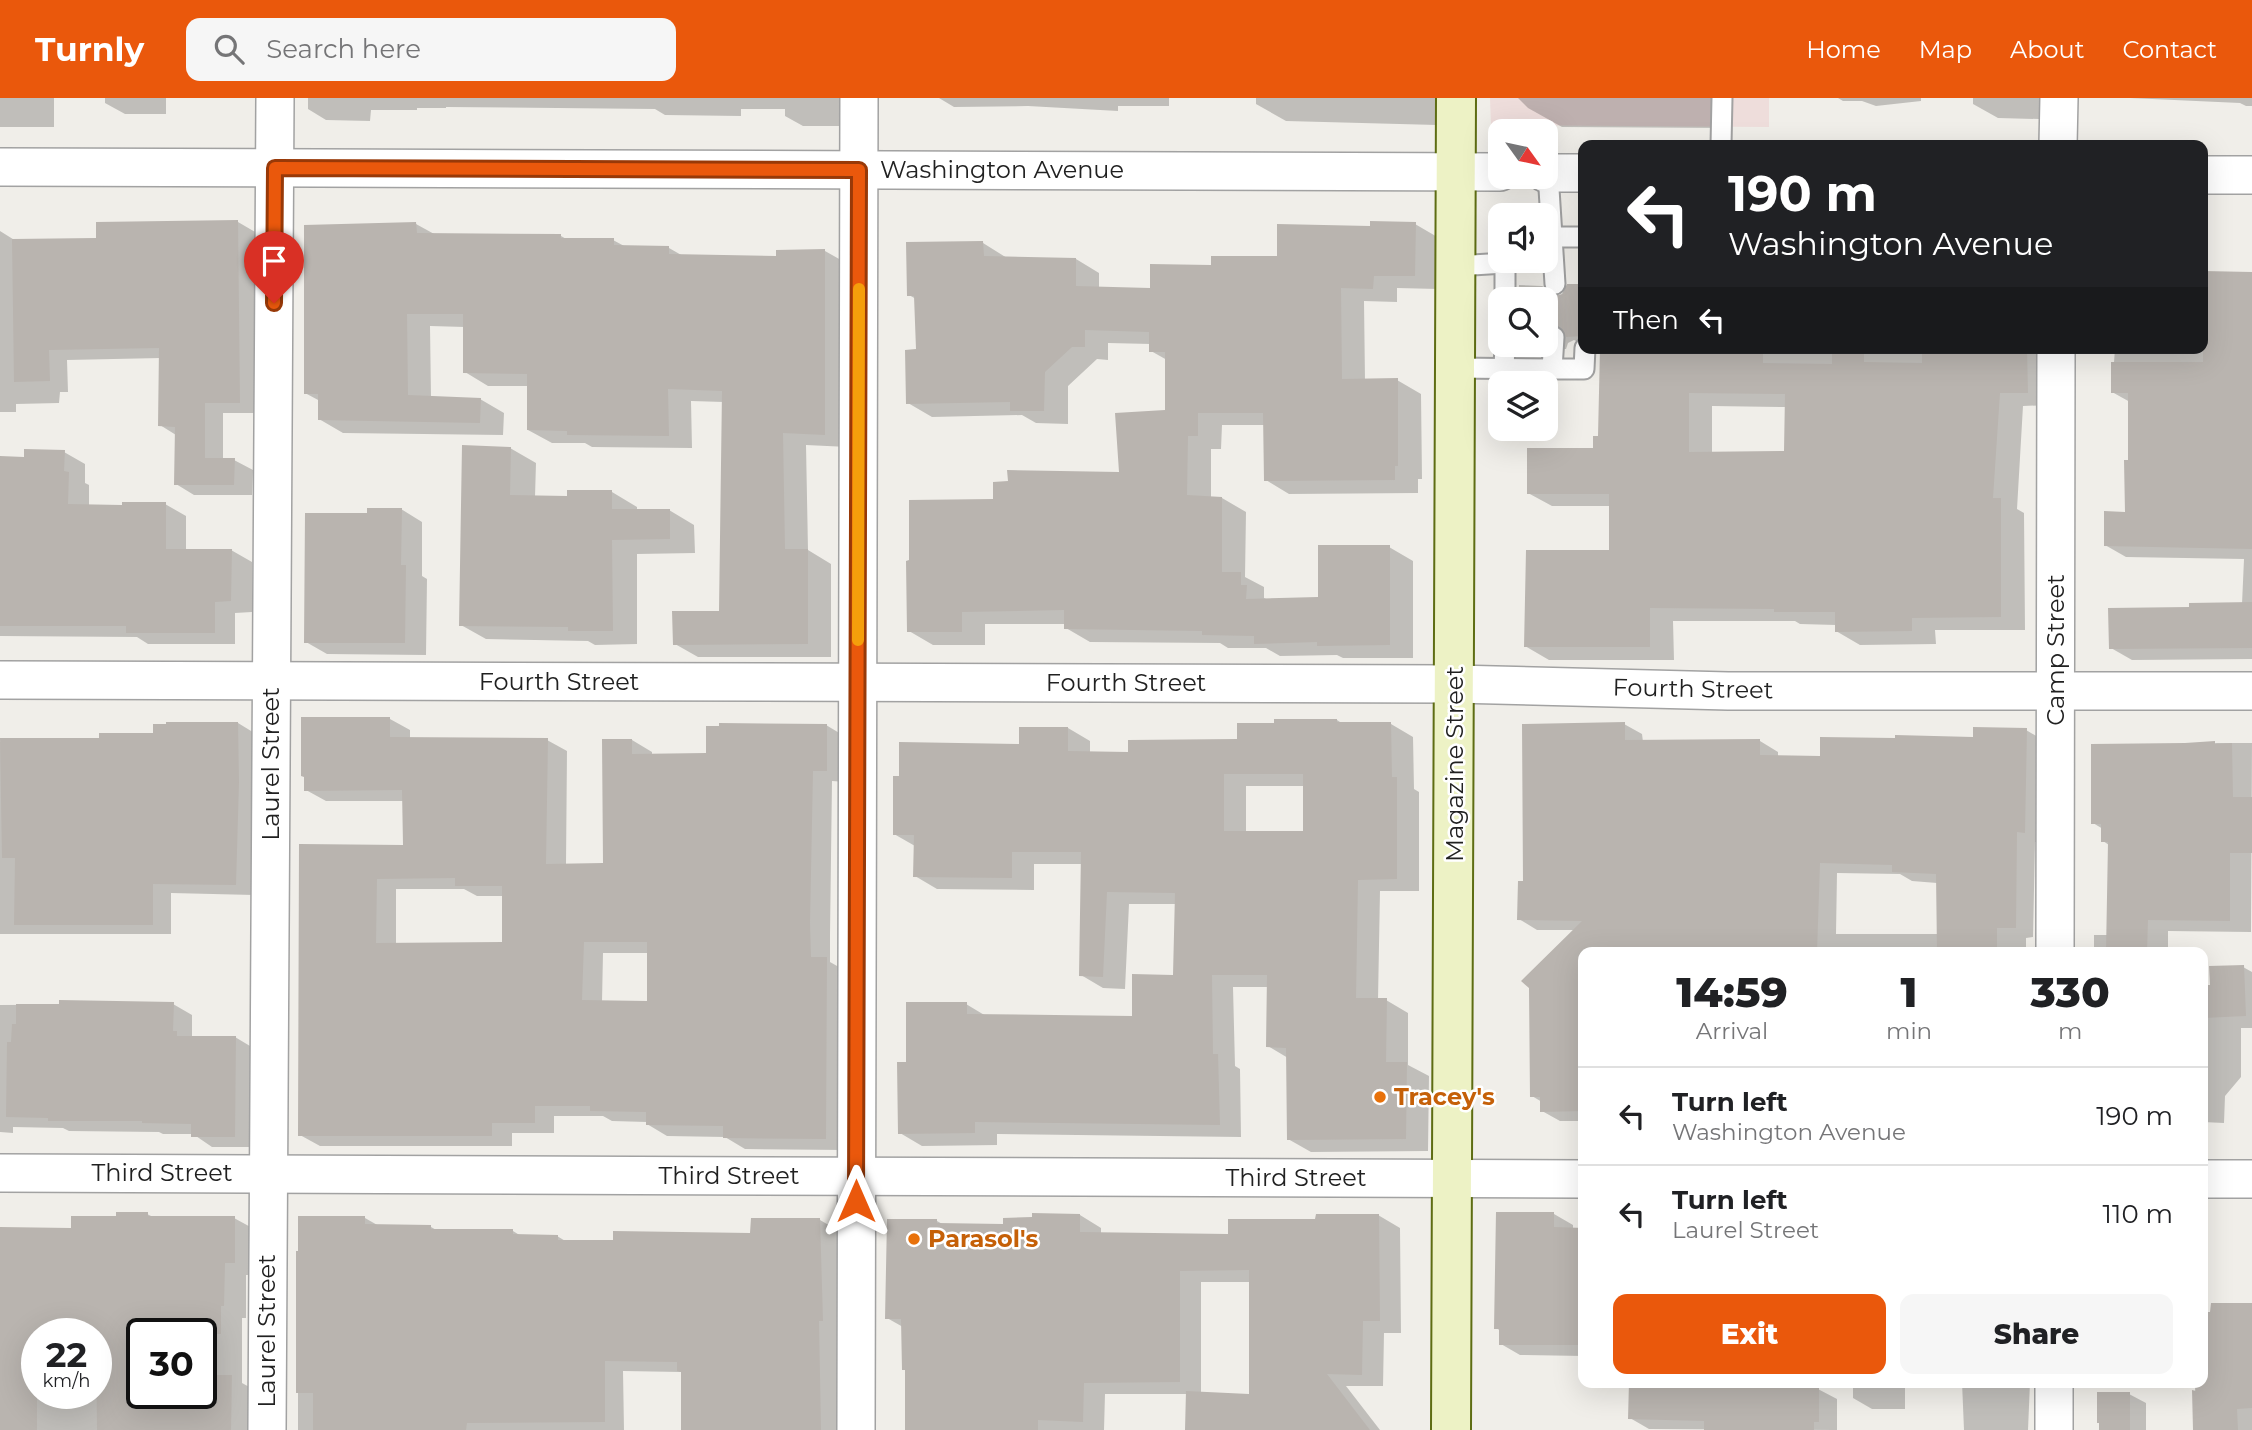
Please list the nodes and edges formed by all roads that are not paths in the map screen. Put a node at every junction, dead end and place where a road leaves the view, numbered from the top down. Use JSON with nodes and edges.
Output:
{"nodes":[{"id":1,"x":275,"y":98,"type":"edge"},
{"id":2,"x":859,"y":98,"type":"edge"},
{"id":3,"x":1457,"y":98,"type":"edge"},
{"id":4,"x":1722,"y":98,"type":"edge"},
{"id":5,"x":2059,"y":98,"type":"edge"},
{"id":6,"x":1721,"y":140,"type":"edge"},
{"id":7,"x":2057,"y":140,"type":"edge"},
{"id":8,"x":0,"y":167,"type":"edge"},
{"id":9,"x":275,"y":168,"type":"junction"},
{"id":10,"x":859,"y":170,"type":"junction"},
{"id":11,"x":1456,"y":171,"type":"junction"},
{"id":12,"x":1488,"y":172,"type":"edge"},
{"id":13,"x":1559,"y":173,"type":"edge"},
{"id":14,"x":2208,"y":175,"type":"edge"},
{"id":15,"x":2252,"y":175,"type":"edge"},
{"id":16,"x":1554,"y":203,"type":"edge"},
{"id":17,"x":1578,"y":237,"type":"edge"},
{"id":18,"x":1558,"y":238,"type":"edge"},
{"id":19,"x":1488,"y":263,"type":"edge"},
{"id":20,"x":1456,"y":266,"type":"junction"},
{"id":21,"x":1553,"y":273,"type":"edge"},
{"id":22,"x":1555,"y":284,"type":"dead end"},
{"id":23,"x":1585,"y":354,"type":"edge"},
{"id":24,"x":2056,"y":354,"type":"edge"},
{"id":25,"x":1504,"y":357,"type":"edge"},
{"id":26,"x":1553,"y":357,"type":"edge"},
{"id":27,"x":1456,"y":368,"type":"junction"},
{"id":28,"x":1504,"y":368,"type":"junction"},
{"id":29,"x":1552,"y":369,"type":"junction"},
{"id":30,"x":0,"y":680,"type":"edge"},
{"id":31,"x":271,"y":681,"type":"junction"},
{"id":32,"x":858,"y":683,"type":"junction"},
{"id":33,"x":1455,"y":684,"type":"junction"},
{"id":34,"x":2056,"y":691,"type":"junction"},
{"id":35,"x":2252,"y":691,"type":"edge"},
{"id":36,"x":2055,"y":947,"type":"edge"},
{"id":37,"x":0,"y":1173,"type":"edge"},
{"id":38,"x":268,"y":1174,"type":"junction"},
{"id":39,"x":856,"y":1176,"type":"junction"},
{"id":40,"x":1452,"y":1178,"type":"junction"},
{"id":41,"x":1578,"y":1179,"type":"edge"},
{"id":42,"x":2208,"y":1179,"type":"edge"},
{"id":43,"x":2252,"y":1179,"type":"edge"},
{"id":44,"x":2054,"y":1388,"type":"edge"},
{"id":45,"x":267,"y":1430,"type":"edge"},
{"id":46,"x":856,"y":1430,"type":"edge"},
{"id":47,"x":1451,"y":1430,"type":"edge"},
{"id":48,"x":2054,"y":1430,"type":"edge"}],
"edges":[{"from":1,"to":9,"type":"street","name":"Laurel Street"},
{"from":2,"to":10,"type":"street"},
{"from":3,"to":11,"type":"street","name":"Magazine Street"},
{"from":4,"to":6,"type":"lane"},
{"from":5,"to":7,"type":"street"},
{"from":8,"to":9,"type":"street","name":"Washington Avenue"},
{"from":9,"to":10,"type":"street","name":"Washington Avenue"},
{"from":9,"to":31,"type":"street","name":"Laurel Street"},
{"from":10,"to":11,"type":"street","name":"Washington Avenue"},
{"from":10,"to":32,"type":"street"},
{"from":11,"to":12,"type":"street","name":"Washington Avenue"},
{"from":11,"to":20,"type":"street","name":"Magazine Street"},
{"from":13,"to":16,"type":"lane"},
{"from":14,"to":15,"type":"street"},
{"from":17,"to":18,"type":"lane"},
{"from":19,"to":20,"type":"lane"},
{"from":20,"to":27,"type":"street","name":"Magazine Street"},
{"from":21,"to":22,"type":"lane"},
{"from":23,"to":29,"type":"lane"},
{"from":24,"to":34,"type":"street","name":"Camp Street"},
{"from":25,"to":28,"type":"lane"},
{"from":26,"to":29,"type":"lane"},
{"from":27,"to":28,"type":"lane"},
{"from":27,"to":33,"type":"street","name":"Magazine Street"},
{"from":28,"to":29,"type":"lane"},
{"from":30,"to":31,"type":"street","name":"Fourth Street"},
{"from":31,"to":32,"type":"street","name":"Fourth Street"},
{"from":31,"to":38,"type":"street","name":"Laurel Street"},
{"from":32,"to":33,"type":"street","name":"Fourth Street"},
{"from":32,"to":39,"type":"street"},
{"from":33,"to":34,"type":"street","name":"Fourth Street"},
{"from":33,"to":40,"type":"street","name":"Magazine Street"},
{"from":34,"to":35,"type":"street","name":"Fourth Street"},
{"from":34,"to":36,"type":"street","name":"Camp Street"},
{"from":37,"to":38,"type":"street","name":"Third Street"},
{"from":38,"to":39,"type":"street","name":"Third Street"},
{"from":38,"to":45,"type":"street","name":"Laurel Street"},
{"from":39,"to":40,"type":"street","name":"Third Street"},
{"from":39,"to":46,"type":"street"},
{"from":40,"to":41,"type":"street","name":"Third Street"},
{"from":40,"to":47,"type":"street","name":"Magazine Street"},
{"from":42,"to":43,"type":"street"},
{"from":44,"to":48,"type":"street"}]}
